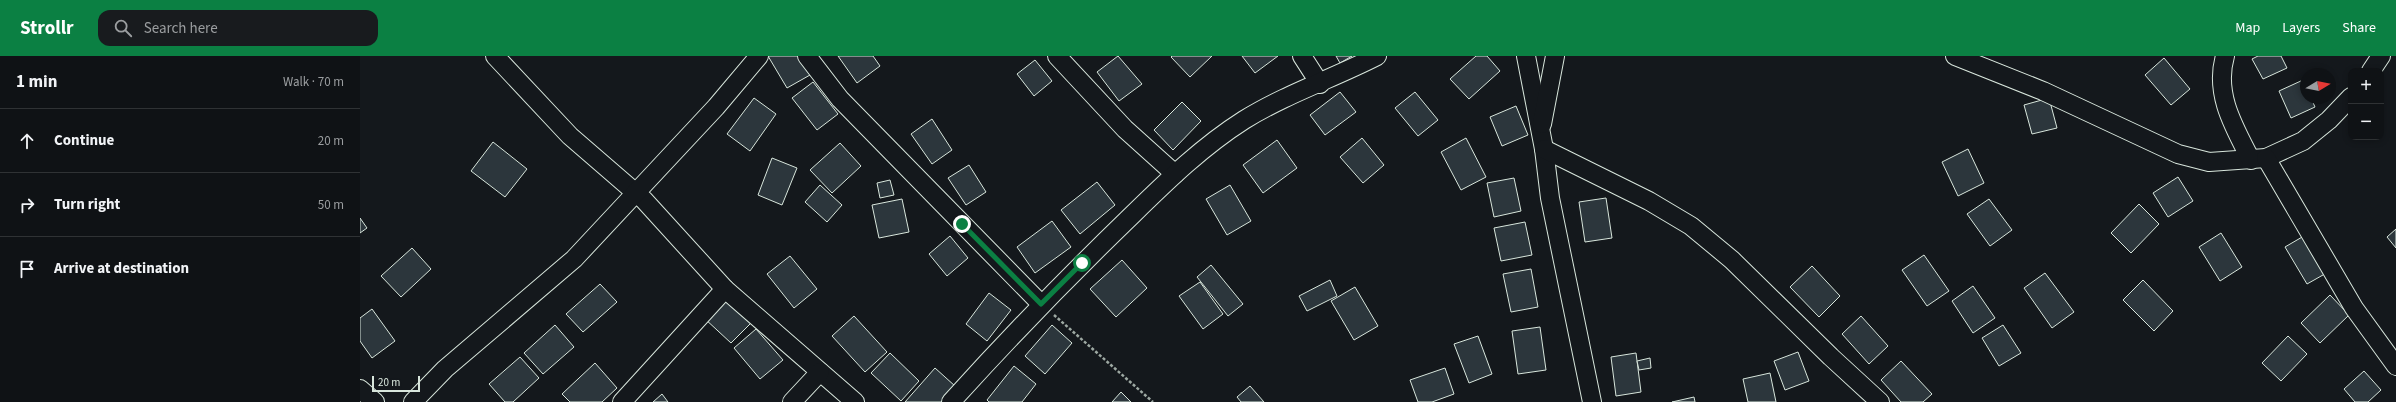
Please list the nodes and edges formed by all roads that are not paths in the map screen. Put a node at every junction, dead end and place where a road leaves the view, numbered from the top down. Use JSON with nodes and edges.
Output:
{"nodes":[{"id":1,"x":496,"y":56,"type":"edge"},
{"id":2,"x":759,"y":56,"type":"edge"},
{"id":3,"x":807,"y":56,"type":"edge"},
{"id":4,"x":1058,"y":56,"type":"edge"},
{"id":5,"x":1302,"y":56,"type":"edge"},
{"id":6,"x":1377,"y":56,"type":"edge"},
{"id":7,"x":1526,"y":56,"type":"edge"},
{"id":8,"x":1555,"y":56,"type":"edge"},
{"id":9,"x":1955,"y":56,"type":"edge"},
{"id":10,"x":2225,"y":56,"type":"edge"},
{"id":11,"x":2381,"y":56,"type":"edge"},
{"id":12,"x":2373,"y":68,"type":"edge"},
{"id":13,"x":1320,"y":84,"type":"junction"},
{"id":14,"x":2348,"y":100,"type":"edge"},
{"id":15,"x":1540,"y":130,"type":"junction"},
{"id":16,"x":1544,"y":149,"type":"junction"},
{"id":17,"x":2258,"y":159,"type":"junction"},
{"id":18,"x":1174,"y":174,"type":"junction"},
{"id":19,"x":635,"y":192,"type":"junction"},
{"id":20,"x":725,"y":289,"type":"junction"},
{"id":21,"x":1041,"y":304,"type":"junction"},
{"id":22,"x":2396,"y":366,"type":"edge"},
{"id":23,"x":820,"y":372,"type":"junction"},
{"id":24,"x":360,"y":389,"type":"edge"},
{"id":25,"x":375,"y":402,"type":"edge"},
{"id":26,"x":413,"y":402,"type":"edge"},
{"id":27,"x":622,"y":402,"type":"edge"},
{"id":28,"x":792,"y":402,"type":"edge"},
{"id":29,"x":854,"y":402,"type":"edge"},
{"id":30,"x":951,"y":402,"type":"edge"},
{"id":31,"x":1592,"y":402,"type":"edge"},
{"id":32,"x":1880,"y":402,"type":"edge"}],
"edges":[{"from":1,"to":19,"type":"street"},
{"from":2,"to":19,"type":"street"},
{"from":3,"to":21,"type":"street"},
{"from":4,"to":18,"type":"street"},
{"from":5,"to":13,"type":"street"},
{"from":6,"to":13,"type":"street"},
{"from":7,"to":15,"type":"street"},
{"from":8,"to":15,"type":"street"},
{"from":9,"to":17,"type":"street"},
{"from":10,"to":17,"type":"street"},
{"from":11,"to":12,"type":"street"},
{"from":13,"to":18,"type":"street"},
{"from":14,"to":17,"type":"street"},
{"from":15,"to":16,"type":"street"},
{"from":16,"to":31,"type":"street"},
{"from":16,"to":32,"type":"street"},
{"from":17,"to":22,"type":"street"},
{"from":18,"to":21,"type":"street"},
{"from":19,"to":20,"type":"street"},
{"from":19,"to":26,"type":"street"},
{"from":20,"to":23,"type":"street"},
{"from":20,"to":27,"type":"street"},
{"from":21,"to":30,"type":"street"},
{"from":23,"to":28,"type":"street"},
{"from":23,"to":29,"type":"street"},
{"from":24,"to":25,"type":"street"}]}
